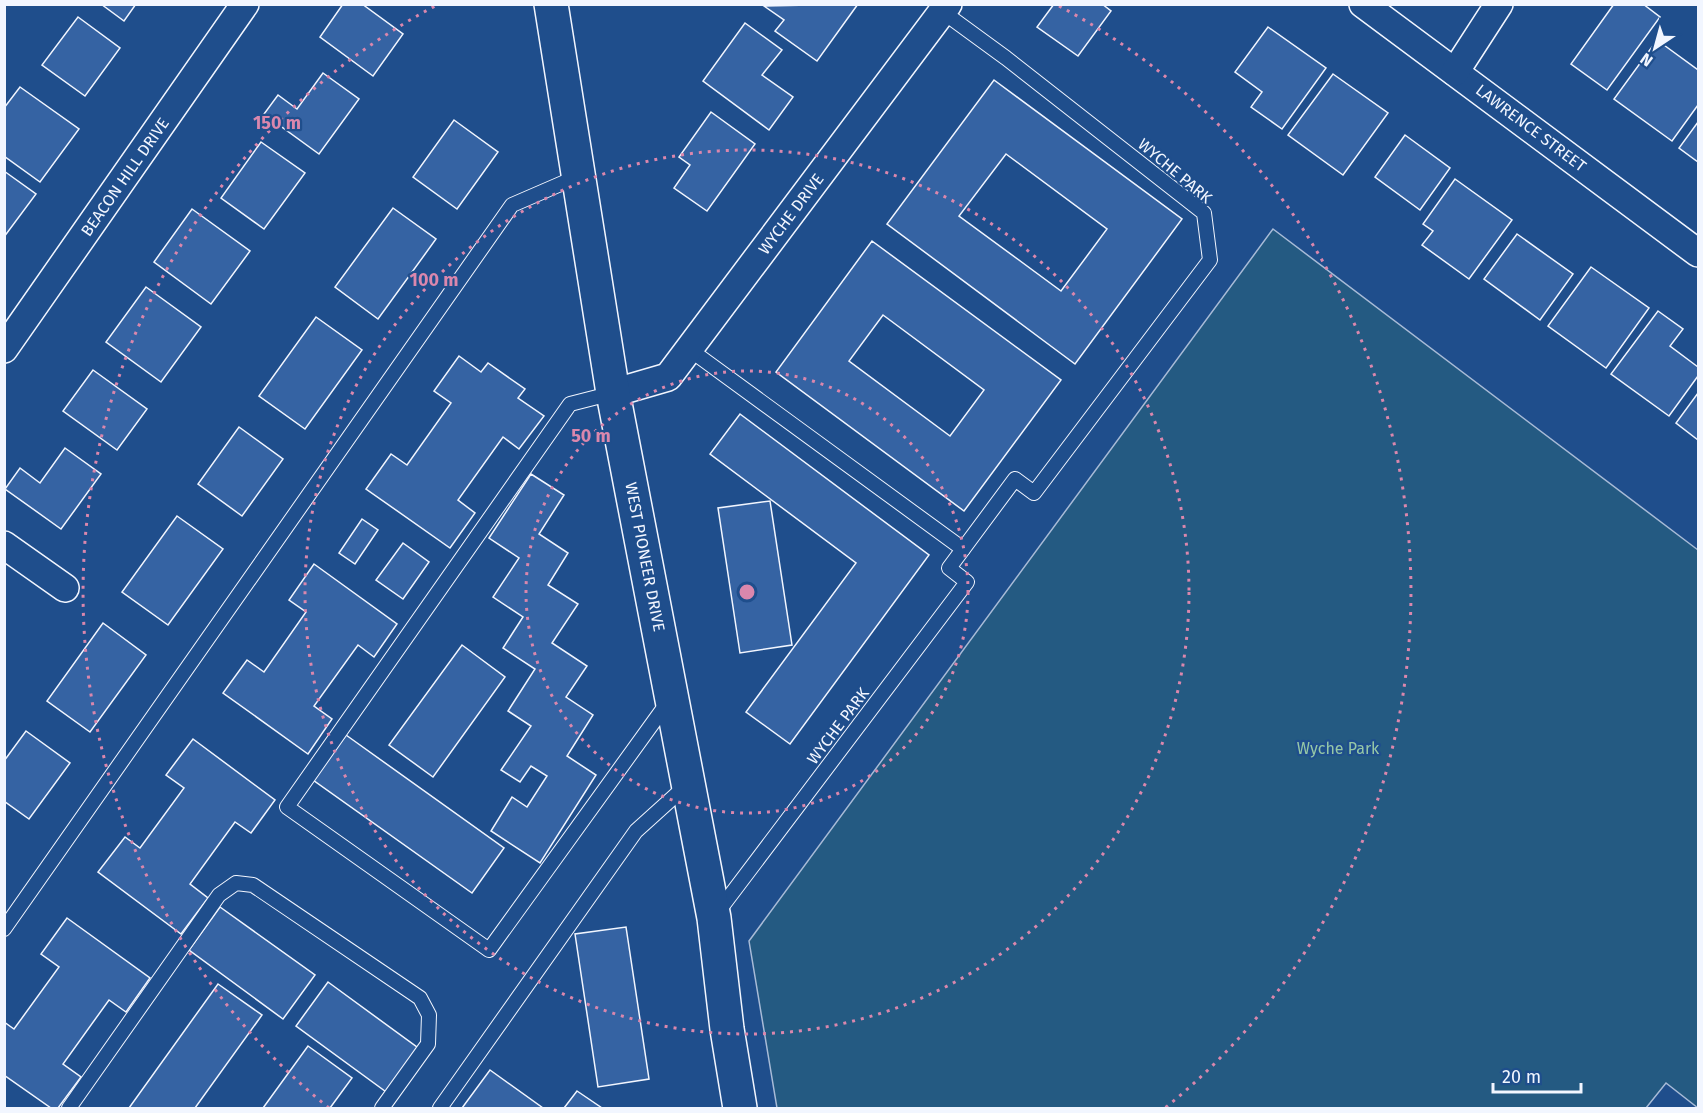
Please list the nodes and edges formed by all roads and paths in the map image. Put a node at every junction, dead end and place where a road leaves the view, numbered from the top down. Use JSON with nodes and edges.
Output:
{"nodes":[{"id":1,"x":245,"y":4,"type":"edge"},
{"id":2,"x":551,"y":4,"type":"edge"},
{"id":3,"x":1363,"y":4,"type":"edge"},
{"id":4,"x":1499,"y":4,"type":"edge"},
{"id":5,"x":946,"y":8,"type":"edge"},
{"id":6,"x":1455,"y":72,"type":"junction"},
{"id":7,"x":579,"y":176,"type":"junction"},
{"id":8,"x":1698,"y":253,"type":"edge"},
{"id":9,"x":4,"y":349,"type":"edge"},
{"id":10,"x":689,"y":349,"type":"junction"},
{"id":11,"x":613,"y":393,"type":"junction"},
{"id":12,"x":4,"y":546,"type":"edge"},
{"id":13,"x":963,"y":549,"type":"junction"},
{"id":14,"x":65,"y":588,"type":"dead end"},
{"id":15,"x":672,"y":697,"type":"junction"},
{"id":16,"x":689,"y":782,"type":"junction"},
{"id":17,"x":714,"y":918,"type":"junction"},
{"id":18,"x":4,"y":929,"type":"edge"},
{"id":19,"x":69,"y":1108,"type":"edge"},
{"id":20,"x":382,"y":1108,"type":"edge"},
{"id":21,"x":440,"y":1108,"type":"edge"},
{"id":22,"x":740,"y":1108,"type":"edge"}],
"edges":[{"from":1,"to":9,"type":"street","name":"BEACON HILL DRIVE"},
{"from":2,"to":7,"type":"main road","name":"WEST PIONEER DRIVE"},
{"from":3,"to":6,"type":"street","name":"LAWRENCE STREET"},
{"from":4,"to":6,"type":"street"},
{"from":5,"to":10,"type":"street","name":"WYCHE DRIVE"},
{"from":5,"to":13,"type":"lane","name":"WYCHE PARK"},
{"from":6,"to":8,"type":"street","name":"LAWRENCE STREET"},
{"from":7,"to":11,"type":"main road","name":"WEST PIONEER DRIVE"},
{"from":7,"to":18,"type":"lane"},
{"from":10,"to":11,"type":"street","name":"WYCHE DRIVE"},
{"from":10,"to":13,"type":"lane"},
{"from":11,"to":15,"type":"main road","name":"WEST PIONEER DRIVE"},
{"from":11,"to":15,"type":"lane"},
{"from":12,"to":14,"type":"street"},
{"from":13,"to":17,"type":"lane","name":"WYCHE PARK"},
{"from":15,"to":16,"type":"main road","name":"WEST PIONEER DRIVE"},
{"from":16,"to":17,"type":"main road","name":"WEST PIONEER DRIVE"},
{"from":16,"to":21,"type":"lane"},
{"from":17,"to":22,"type":"main road","name":"WEST PIONEER DRIVE"},
{"from":19,"to":20,"type":"lane"}]}
